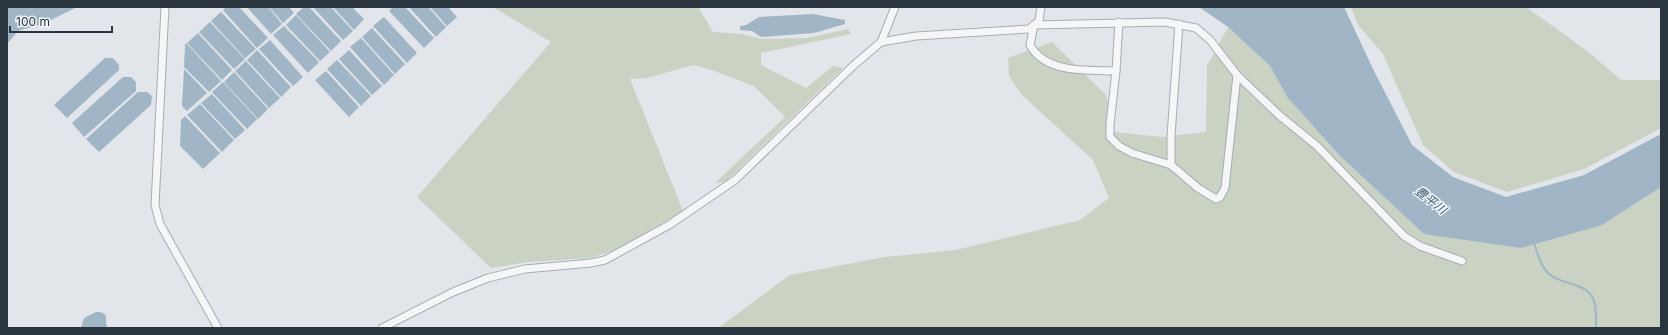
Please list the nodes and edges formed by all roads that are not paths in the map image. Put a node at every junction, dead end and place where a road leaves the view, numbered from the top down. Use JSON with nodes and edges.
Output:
{"nodes":[{"id":1,"x":165,"y":7,"type":"edge"},
{"id":2,"x":895,"y":7,"type":"edge"},
{"id":3,"x":1041,"y":7,"type":"edge"},
{"id":4,"x":1118,"y":22,"type":"junction"},
{"id":5,"x":1180,"y":24,"type":"junction"},
{"id":6,"x":1034,"y":26,"type":"junction"},
{"id":7,"x":881,"y":42,"type":"junction"},
{"id":8,"x":1116,"y":71,"type":"junction"},
{"id":9,"x":1237,"y":75,"type":"junction"},
{"id":10,"x":1171,"y":165,"type":"junction"},
{"id":11,"x":1462,"y":261,"type":"dead end"},
{"id":12,"x":218,"y":328,"type":"edge"},
{"id":13,"x":382,"y":328,"type":"edge"}],
"edges":[{"from":1,"to":12,"type":"street"},
{"from":2,"to":7,"type":"street"},
{"from":3,"to":6,"type":"street"},
{"from":4,"to":5,"type":"street"},
{"from":4,"to":6,"type":"street"},
{"from":4,"to":8,"type":"street"},
{"from":5,"to":9,"type":"street"},
{"from":5,"to":10,"type":"street"},
{"from":6,"to":7,"type":"street"},
{"from":6,"to":8,"type":"street"},
{"from":7,"to":13,"type":"street"},
{"from":8,"to":10,"type":"street"},
{"from":9,"to":10,"type":"street"},
{"from":9,"to":11,"type":"street"}]}
